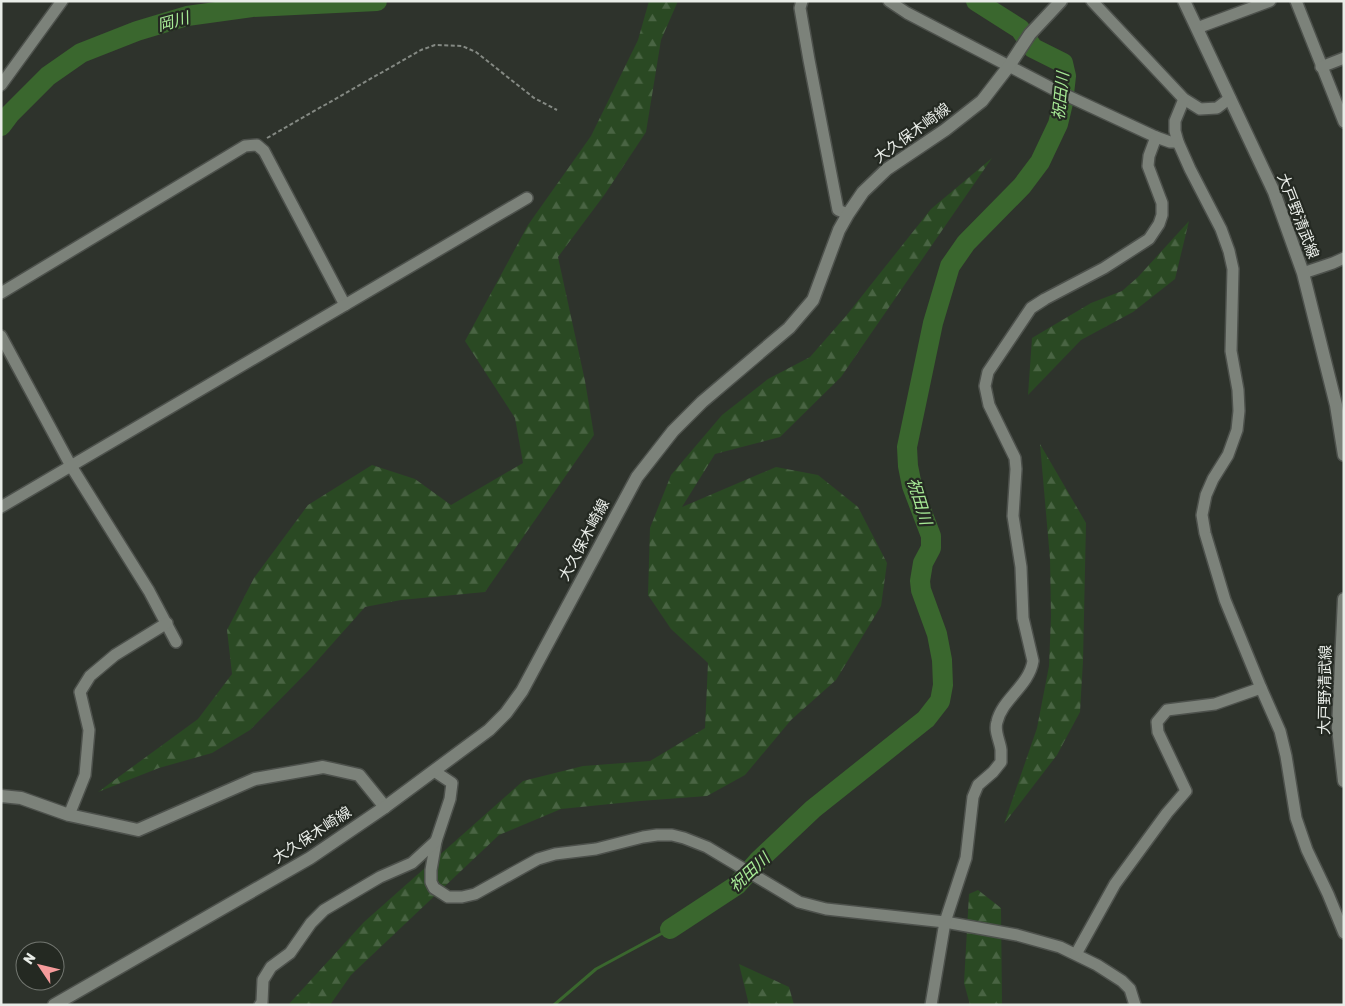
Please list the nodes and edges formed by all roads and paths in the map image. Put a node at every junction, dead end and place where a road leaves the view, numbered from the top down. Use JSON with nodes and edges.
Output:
{"nodes":[{"id":1,"x":62,"y":1,"type":"edge"},
{"id":2,"x":802,"y":1,"type":"edge"},
{"id":3,"x":889,"y":1,"type":"edge"},
{"id":4,"x":1061,"y":1,"type":"edge"},
{"id":5,"x":1092,"y":1,"type":"edge"},
{"id":6,"x":1184,"y":1,"type":"edge"},
{"id":7,"x":1270,"y":1,"type":"edge"},
{"id":8,"x":1296,"y":1,"type":"edge"},
{"id":9,"x":1197,"y":28,"type":"junction"},
{"id":10,"x":1344,"y":58,"type":"edge"},
{"id":11,"x":1009,"y":66,"type":"junction"},
{"id":12,"x":1321,"y":66,"type":"junction"},
{"id":13,"x":1,"y":85,"type":"edge"},
{"id":14,"x":1230,"y":98,"type":"junction"},
{"id":15,"x":1184,"y":99,"type":"junction"},
{"id":16,"x":557,"y":110,"type":"dead end"},
{"id":17,"x":1344,"y":122,"type":"edge"},
{"id":18,"x":1156,"y":137,"type":"junction"},
{"id":19,"x":1178,"y":142,"type":"junction"},
{"id":20,"x":257,"y":145,"type":"junction"},
{"id":21,"x":527,"y":198,"type":"dead end"},
{"id":22,"x":848,"y":214,"type":"junction"},
{"id":23,"x":1344,"y":258,"type":"edge"},
{"id":24,"x":1302,"y":273,"type":"junction"},
{"id":25,"x":1,"y":292,"type":"edge"},
{"id":26,"x":345,"y":305,"type":"junction"},
{"id":27,"x":1,"y":336,"type":"edge"},
{"id":28,"x":1344,"y":455,"type":"edge"},
{"id":29,"x":72,"y":466,"type":"junction"},
{"id":30,"x":1,"y":507,"type":"edge"},
{"id":31,"x":1344,"y":599,"type":"edge"},
{"id":32,"x":166,"y":623,"type":"junction"},
{"id":33,"x":176,"y":642,"type":"dead end"},
{"id":34,"x":1261,"y":688,"type":"junction"},
{"id":35,"x":434,"y":770,"type":"junction"},
{"id":36,"x":1344,"y":781,"type":"edge"},
{"id":37,"x":1,"y":796,"type":"edge"},
{"id":38,"x":385,"y":807,"type":"junction"},
{"id":39,"x":70,"y":815,"type":"junction"},
{"id":40,"x":436,"y":841,"type":"junction"},
{"id":41,"x":945,"y":922,"type":"junction"},
{"id":42,"x":1344,"y":933,"type":"edge"},
{"id":43,"x":1076,"y":954,"type":"junction"},
{"id":44,"x":54,"y":1005,"type":"edge"},
{"id":45,"x":260,"y":1005,"type":"edge"},
{"id":46,"x":931,"y":1005,"type":"edge"},
{"id":47,"x":1135,"y":1005,"type":"edge"}],
"edges":[{"from":1,"to":13,"type":"street"},
{"from":2,"to":22,"type":"street"},
{"from":3,"to":11,"type":"street"},
{"from":4,"to":11,"type":"main road","name":"大久保木崎線"},
{"from":5,"to":15,"type":"street"},
{"from":6,"to":9,"type":"main road","name":"大戸野清武線"},
{"from":7,"to":9,"type":"street"},
{"from":8,"to":12,"type":"street"},
{"from":9,"to":14,"type":"main road","name":"大戸野清武線"},
{"from":10,"to":12,"type":"street"},
{"from":11,"to":18,"type":"street"},
{"from":11,"to":22,"type":"main road","name":"大久保木崎線"},
{"from":12,"to":17,"type":"street"},
{"from":14,"to":15,"type":"street"},
{"from":14,"to":24,"type":"main road","name":"大戸野清武線"},
{"from":15,"to":19,"type":"street"},
{"from":16,"to":20,"type":"path"},
{"from":18,"to":19,"type":"street"},
{"from":18,"to":41,"type":"street"},
{"from":19,"to":34,"type":"street"},
{"from":20,"to":25,"type":"street"},
{"from":20,"to":26,"type":"street"},
{"from":21,"to":26,"type":"street"},
{"from":22,"to":35,"type":"main road","name":"大久保木崎線"},
{"from":23,"to":24,"type":"street"},
{"from":24,"to":28,"type":"main road","name":"大戸野清武線"},
{"from":26,"to":29,"type":"street"},
{"from":27,"to":29,"type":"street"},
{"from":29,"to":30,"type":"street"},
{"from":29,"to":32,"type":"street"},
{"from":31,"to":36,"type":"main road","name":"大戸野清武線"},
{"from":32,"to":33,"type":"street"},
{"from":32,"to":39,"type":"street"},
{"from":34,"to":42,"type":"street"},
{"from":34,"to":43,"type":"street"},
{"from":35,"to":38,"type":"main road","name":"大久保木崎線"},
{"from":35,"to":40,"type":"street"},
{"from":37,"to":39,"type":"main road"},
{"from":38,"to":39,"type":"main road"},
{"from":38,"to":44,"type":"main road","name":"大久保木崎線"},
{"from":40,"to":41,"type":"street"},
{"from":40,"to":45,"type":"street"},
{"from":41,"to":43,"type":"street"},
{"from":41,"to":46,"type":"street"},
{"from":43,"to":47,"type":"street"}]}
